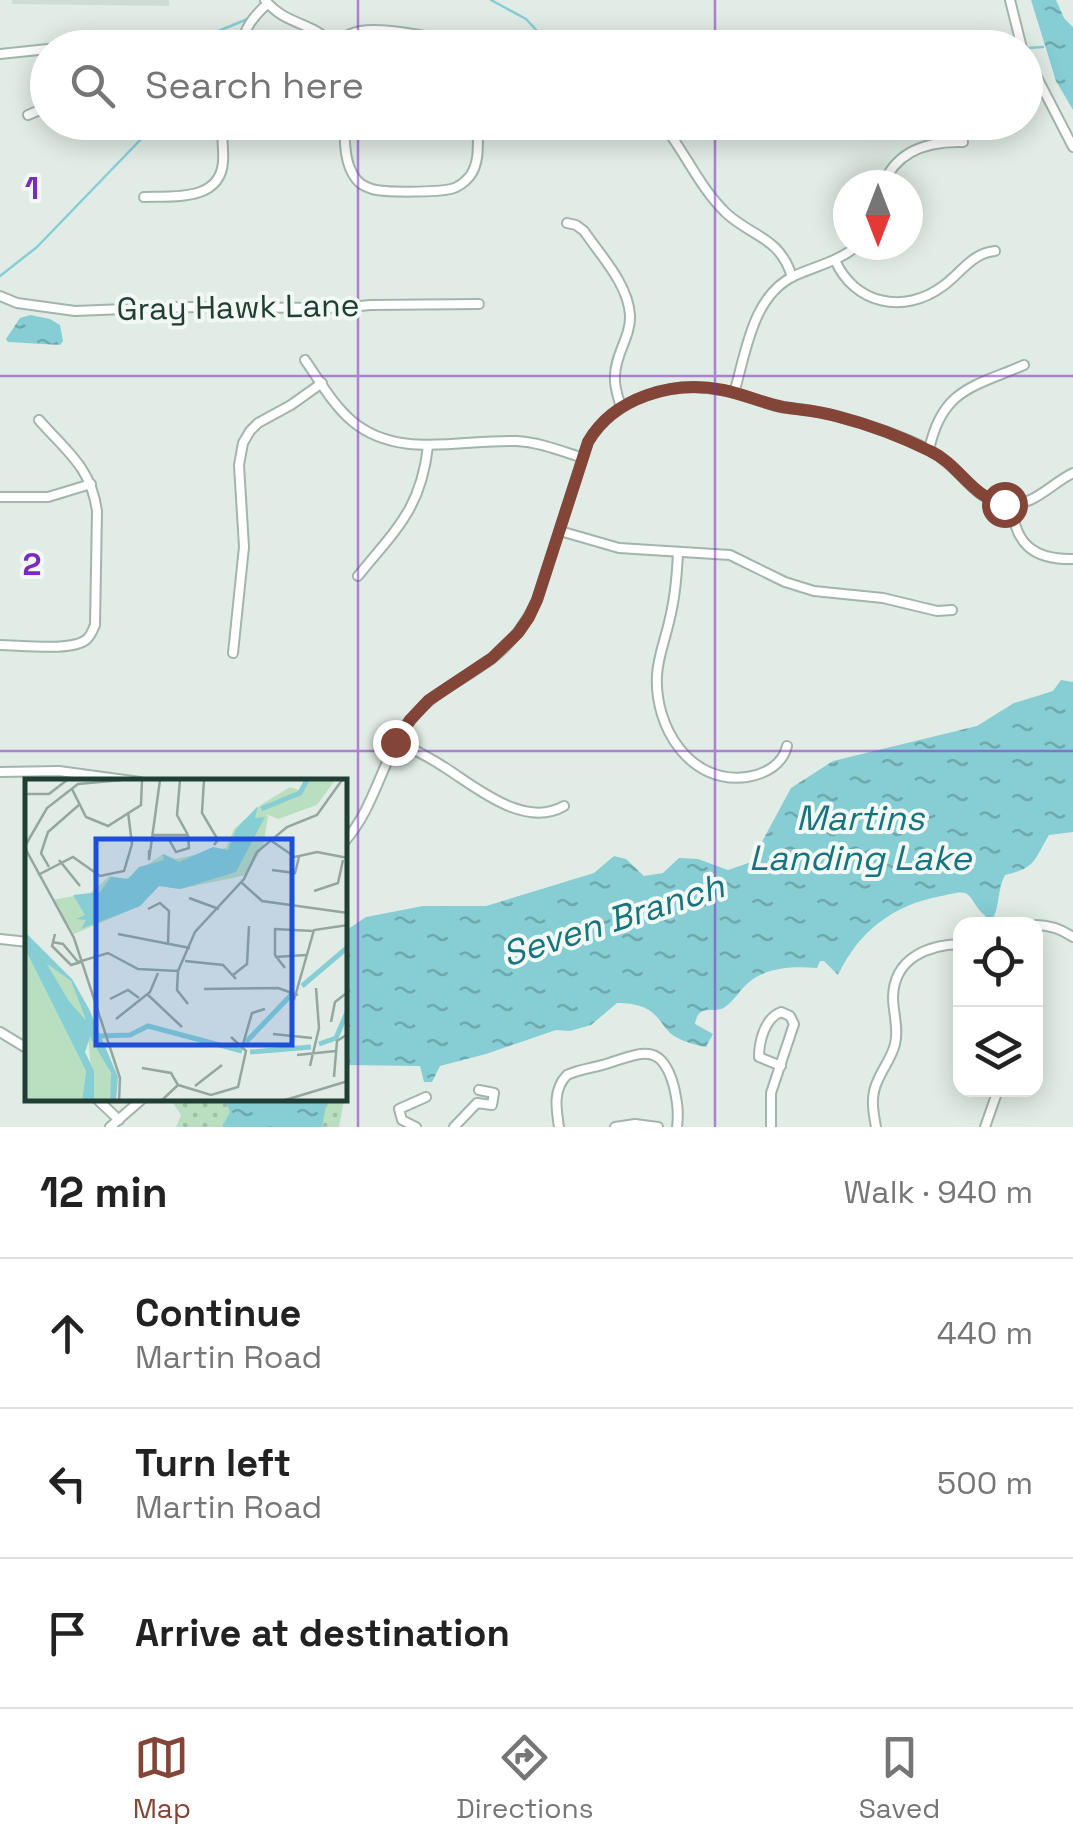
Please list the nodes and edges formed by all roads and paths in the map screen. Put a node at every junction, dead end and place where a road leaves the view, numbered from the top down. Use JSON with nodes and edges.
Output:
{"nodes":[{"id":1,"x":1010,"y":0,"type":"edge"},
{"id":2,"x":266,"y":2,"type":"edge"},
{"id":3,"x":246,"y":30,"type":"edge"},
{"id":4,"x":315,"y":30,"type":"edge"},
{"id":5,"x":1018,"y":30,"type":"edge"},
{"id":6,"x":30,"y":51,"type":"edge"},
{"id":7,"x":0,"y":54,"type":"edge"},
{"id":8,"x":1043,"y":89,"type":"edge"},
{"id":9,"x":223,"y":140,"type":"edge"},
{"id":10,"x":345,"y":140,"type":"edge"},
{"id":11,"x":477,"y":140,"type":"edge"},
{"id":12,"x":676,"y":140,"type":"edge"},
{"id":13,"x":962,"y":142,"type":"dead end"},
{"id":14,"x":1073,"y":147,"type":"edge"},
{"id":15,"x":890,"y":170,"type":"edge"},
{"id":16,"x":144,"y":197,"type":"dead end"},
{"id":17,"x":567,"y":223,"type":"dead end"},
{"id":18,"x":995,"y":251,"type":"dead end"},
{"id":19,"x":835,"y":260,"type":"joint"},
{"id":20,"x":792,"y":277,"type":"junction"},
{"id":21,"x":0,"y":296,"type":"edge"},
{"id":22,"x":479,"y":304,"type":"dead end"},
{"id":23,"x":305,"y":360,"type":"dead end"},
{"id":24,"x":1024,"y":366,"type":"dead end"},
{"id":25,"x":322,"y":384,"type":"junction"},
{"id":26,"x":734,"y":392,"type":"junction"},
{"id":27,"x":622,"y":407,"type":"junction"},
{"id":28,"x":38,"y":420,"type":"dead end"},
{"id":29,"x":428,"y":446,"type":"junction"},
{"id":30,"x":928,"y":450,"type":"junction"},
{"id":31,"x":583,"y":458,"type":"junction"},
{"id":32,"x":1073,"y":473,"type":"edge"},
{"id":33,"x":91,"y":484,"type":"junction"},
{"id":34,"x":0,"y":497,"type":"edge"},
{"id":35,"x":1012,"y":504,"type":"junction"},
{"id":36,"x":560,"y":531,"type":"junction"},
{"id":37,"x":678,"y":552,"type":"junction"},
{"id":38,"x":1073,"y":559,"type":"edge"},
{"id":39,"x":358,"y":576,"type":"dead end"},
{"id":40,"x":952,"y":610,"type":"dead end"},
{"id":41,"x":0,"y":645,"type":"edge"},
{"id":42,"x":232,"y":653,"type":"dead end"},
{"id":43,"x":396,"y":741,"type":"junction"},
{"id":44,"x":787,"y":746,"type":"dead end"},
{"id":45,"x":0,"y":772,"type":"edge"},
{"id":46,"x":118,"y":779,"type":"edge"},
{"id":47,"x":564,"y":806,"type":"dead end"},
{"id":48,"x":348,"y":837,"type":"edge"},
{"id":49,"x":1043,"y":926,"type":"edge"},
{"id":50,"x":1073,"y":937,"type":"edge"},
{"id":51,"x":0,"y":938,"type":"edge"},
{"id":52,"x":25,"y":942,"type":"edge"},
{"id":53,"x":953,"y":945,"type":"edge"},
{"id":54,"x":0,"y":1032,"type":"edge"},
{"id":55,"x":25,"y":1047,"type":"edge"},
{"id":56,"x":780,"y":1066,"type":"junction"},
{"id":57,"x":479,"y":1090,"type":"dead end"},
{"id":58,"x":426,"y":1097,"type":"dead end"},
{"id":59,"x":996,"y":1097,"type":"edge"},
{"id":60,"x":100,"y":1102,"type":"edge"},
{"id":61,"x":139,"y":1102,"type":"edge"},
{"id":62,"x":412,"y":1102,"type":"junction"},
{"id":63,"x":119,"y":1120,"type":"junction"},
{"id":64,"x":416,"y":1126,"type":"edge"},
{"id":65,"x":110,"y":1127,"type":"edge"},
{"id":66,"x":454,"y":1127,"type":"edge"},
{"id":67,"x":560,"y":1127,"type":"edge"},
{"id":68,"x":615,"y":1127,"type":"edge"},
{"id":69,"x":658,"y":1127,"type":"edge"},
{"id":70,"x":677,"y":1127,"type":"edge"},
{"id":71,"x":771,"y":1127,"type":"edge"},
{"id":72,"x":876,"y":1127,"type":"edge"},
{"id":73,"x":986,"y":1127,"type":"edge"}],
"edges":[{"from":1,"to":5,"type":"street"},
{"from":2,"to":3,"type":"street"},
{"from":2,"to":4,"type":"street"},
{"from":6,"to":7,"type":"street"},
{"from":8,"to":14,"type":"street"},
{"from":9,"to":16,"type":"street"},
{"from":10,"to":11,"type":"street"},
{"from":12,"to":20,"type":"street"},
{"from":13,"to":15,"type":"street"},
{"from":17,"to":27,"type":"street"},
{"from":18,"to":19,"type":"street"},
{"from":19,"to":20,"type":"street"},
{"from":20,"to":26,"type":"street"},
{"from":21,"to":22,"type":"street","name":"Gray Hawk Lane"},
{"from":23,"to":25,"type":"street"},
{"from":24,"to":30,"type":"street"},
{"from":25,"to":29,"type":"street"},
{"from":25,"to":42,"type":"street"},
{"from":26,"to":27,"type":"street"},
{"from":26,"to":30,"type":"street"},
{"from":27,"to":31,"type":"street"},
{"from":28,"to":33,"type":"street"},
{"from":29,"to":31,"type":"street"},
{"from":29,"to":39,"type":"street"},
{"from":30,"to":35,"type":"street"},
{"from":31,"to":36,"type":"street"},
{"from":32,"to":35,"type":"street"},
{"from":33,"to":34,"type":"street"},
{"from":33,"to":41,"type":"street"},
{"from":35,"to":38,"type":"street"},
{"from":36,"to":37,"type":"street"},
{"from":36,"to":43,"type":"street"},
{"from":37,"to":40,"type":"street"},
{"from":37,"to":44,"type":"street"},
{"from":43,"to":47,"type":"street"},
{"from":43,"to":48,"type":"street"},
{"from":45,"to":46,"type":"street"},
{"from":49,"to":50,"type":"street"},
{"from":51,"to":52,"type":"street"},
{"from":53,"to":72,"type":"street"},
{"from":54,"to":55,"type":"street"},
{"from":56,"to":56,"type":"street"},
{"from":56,"to":71,"type":"street"},
{"from":57,"to":66,"type":"street"},
{"from":58,"to":62,"type":"street"},
{"from":59,"to":73,"type":"street"},
{"from":60,"to":63,"type":"street"},
{"from":61,"to":63,"type":"street"},
{"from":62,"to":64,"type":"street"},
{"from":62,"to":64,"type":"street"},
{"from":63,"to":65,"type":"street"},
{"from":67,"to":70,"type":"street"},
{"from":68,"to":69,"type":"street"}]}
